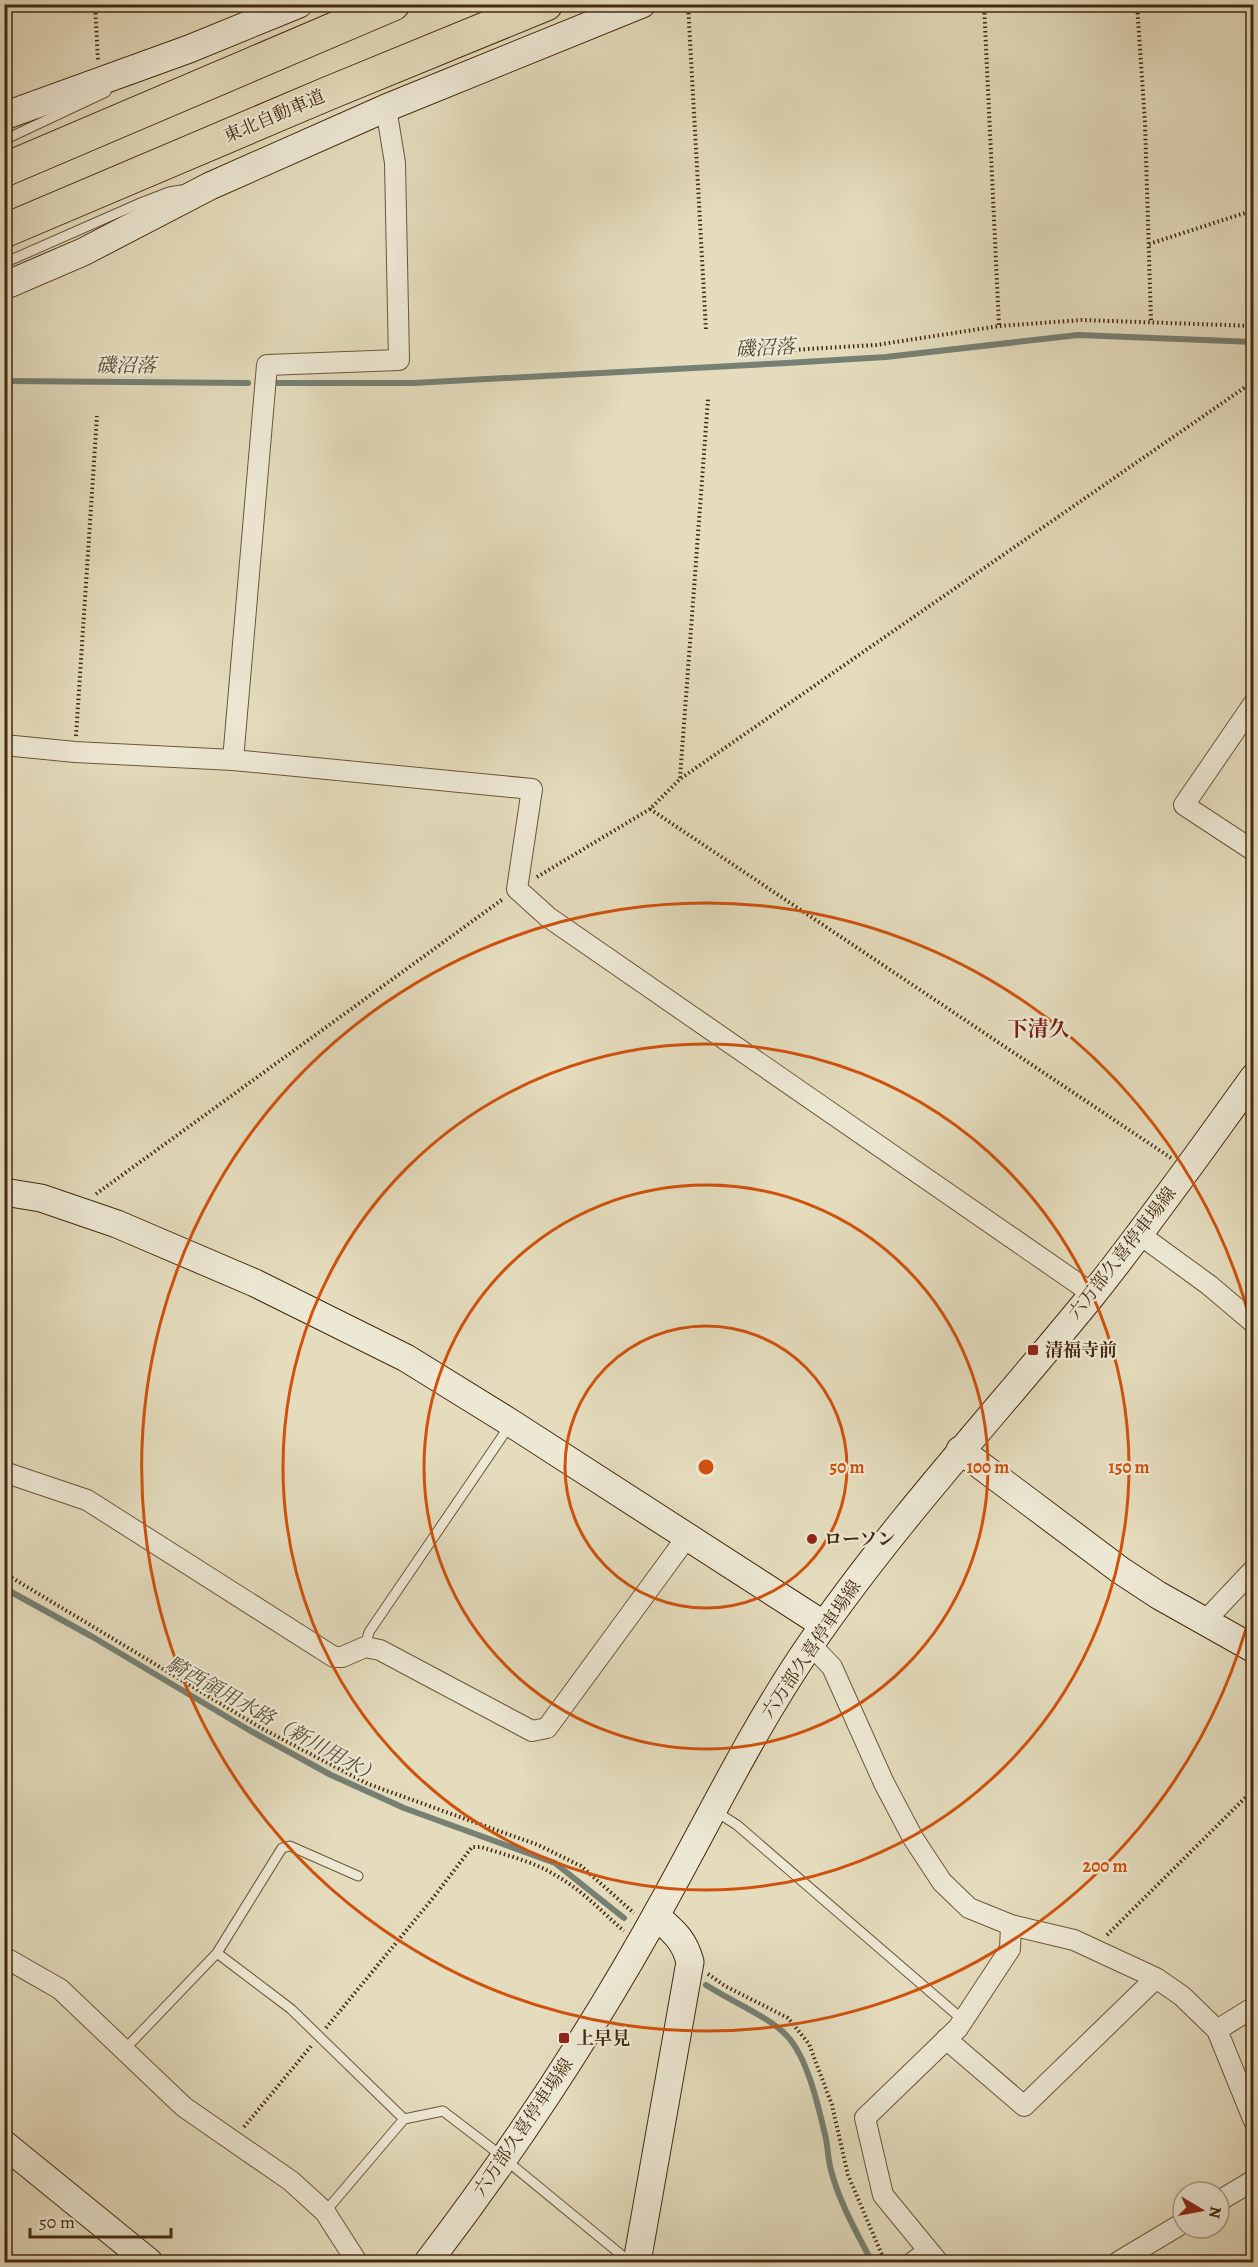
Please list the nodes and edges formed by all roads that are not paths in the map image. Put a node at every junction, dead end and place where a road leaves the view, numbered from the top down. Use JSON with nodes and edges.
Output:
{"nodes":[{"id":1,"x":299,"y":4,"type":"edge"},
{"id":2,"x":393,"y":4,"type":"edge"},
{"id":3,"x":546,"y":4,"type":"edge"},
{"id":4,"x":642,"y":4,"type":"edge"},
{"id":5,"x":150,"y":63,"type":"junction"},
{"id":6,"x":386,"y":108,"type":"junction"},
{"id":7,"x":4,"y":116,"type":"edge"},
{"id":8,"x":4,"y":140,"type":"edge"},
{"id":9,"x":4,"y":170,"type":"edge"},
{"id":10,"x":210,"y":186,"type":"junction"},
{"id":11,"x":4,"y":231,"type":"edge"},
{"id":12,"x":4,"y":263,"type":"edge"},
{"id":13,"x":4,"y":286,"type":"edge"},
{"id":14,"x":1254,"y":703,"type":"edge"},
{"id":15,"x":4,"y":745,"type":"edge"},
{"id":16,"x":233,"y":760,"type":"junction"},
{"id":17,"x":1254,"y":851,"type":"edge"},
{"id":18,"x":1254,"y":1077,"type":"edge"},
{"id":19,"x":4,"y":1192,"type":"edge"},
{"id":20,"x":1139,"y":1234,"type":"junction"},
{"id":21,"x":1093,"y":1294,"type":"junction"},
{"id":22,"x":1254,"y":1323,"type":"edge"},
{"id":23,"x":511,"y":1423,"type":"junction"},
{"id":24,"x":960,"y":1450,"type":"junction"},
{"id":25,"x":4,"y":1472,"type":"edge"},
{"id":26,"x":687,"y":1537,"type":"junction"},
{"id":27,"x":1254,"y":1569,"type":"edge"},
{"id":28,"x":1204,"y":1622,"type":"junction"},
{"id":29,"x":817,"y":1635,"type":"junction"},
{"id":30,"x":365,"y":1647,"type":"junction"},
{"id":31,"x":1254,"y":1649,"type":"edge"},
{"id":32,"x":713,"y":1810,"type":"junction"},
{"id":33,"x":358,"y":1876,"type":"dead end"},
{"id":34,"x":645,"y":1915,"type":"junction"},
{"id":35,"x":1011,"y":1924,"type":"junction"},
{"id":36,"x":217,"y":1953,"type":"junction"},
{"id":37,"x":4,"y":1958,"type":"edge"},
{"id":38,"x":1156,"y":1978,"type":"junction"},
{"id":39,"x":1254,"y":2007,"type":"edge"},
{"id":40,"x":963,"y":2020,"type":"junction"},
{"id":41,"x":1217,"y":2030,"type":"junction"},
{"id":42,"x":946,"y":2039,"type":"junction"},
{"id":43,"x":125,"y":2049,"type":"junction"},
{"id":44,"x":404,"y":2118,"type":"junction"},
{"id":45,"x":1254,"y":2121,"type":"edge"},
{"id":46,"x":4,"y":2144,"type":"edge"},
{"id":47,"x":503,"y":2159,"type":"junction"},
{"id":48,"x":1254,"y":2180,"type":"edge"},
{"id":49,"x":1231,"y":2194,"type":"edge"},
{"id":50,"x":325,"y":2212,"type":"junction"},
{"id":51,"x":1171,"y":2230,"type":"edge"},
{"id":52,"x":924,"y":2247,"type":"junction"},
{"id":53,"x":149,"y":2262,"type":"edge"},
{"id":54,"x":357,"y":2262,"type":"edge"},
{"id":55,"x":428,"y":2262,"type":"edge"},
{"id":56,"x":630,"y":2262,"type":"edge"},
{"id":57,"x":637,"y":2262,"type":"edge"},
{"id":58,"x":904,"y":2262,"type":"edge"},
{"id":59,"x":938,"y":2262,"type":"edge"},
{"id":60,"x":1118,"y":2262,"type":"edge"}],
"edges":[{"from":1,"to":5,"type":"street"},
{"from":2,"to":9,"type":"highway"},
{"from":3,"to":11,"type":"highway","name":"東北自動車道"},
{"from":4,"to":6,"type":"street"},
{"from":5,"to":7,"type":"street"},
{"from":5,"to":8,"type":"lane"},
{"from":6,"to":10,"type":"street"},
{"from":6,"to":16,"type":"street"},
{"from":10,"to":12,"type":"lane"},
{"from":10,"to":13,"type":"street"},
{"from":14,"to":17,"type":"street"},
{"from":15,"to":16,"type":"street"},
{"from":16,"to":21,"type":"street"},
{"from":18,"to":20,"type":"street","name":"六万部久喜停車場線"},
{"from":19,"to":23,"type":"street"},
{"from":20,"to":21,"type":"street","name":"六万部久喜停車場線"},
{"from":20,"to":22,"type":"street"},
{"from":21,"to":24,"type":"street","name":"六万部久喜停車場線"},
{"from":23,"to":26,"type":"street"},
{"from":23,"to":30,"type":"lane"},
{"from":24,"to":28,"type":"street"},
{"from":24,"to":29,"type":"street","name":"六万部久喜停車場線"},
{"from":25,"to":30,"type":"street"},
{"from":26,"to":29,"type":"street"},
{"from":26,"to":30,"type":"street"},
{"from":27,"to":28,"type":"street"},
{"from":28,"to":31,"type":"street"},
{"from":29,"to":32,"type":"street","name":"六万部久喜停車場線"},
{"from":29,"to":35,"type":"street"},
{"from":32,"to":34,"type":"street","name":"六万部久喜停車場線"},
{"from":32,"to":40,"type":"lane"},
{"from":33,"to":36,"type":"lane"},
{"from":34,"to":47,"type":"street","name":"六万部久喜停車場線"},
{"from":34,"to":57,"type":"street"},
{"from":35,"to":38,"type":"street"},
{"from":35,"to":40,"type":"street"},
{"from":36,"to":43,"type":"lane"},
{"from":36,"to":44,"type":"lane"},
{"from":37,"to":43,"type":"street"},
{"from":38,"to":41,"type":"street"},
{"from":38,"to":42,"type":"street"},
{"from":39,"to":41,"type":"street"},
{"from":40,"to":42,"type":"street"},
{"from":41,"to":45,"type":"street"},
{"from":42,"to":52,"type":"street"},
{"from":43,"to":50,"type":"street"},
{"from":44,"to":47,"type":"lane"},
{"from":44,"to":50,"type":"lane"},
{"from":46,"to":53,"type":"street"},
{"from":47,"to":55,"type":"street","name":"六万部久喜停車場線"},
{"from":47,"to":56,"type":"lane"},
{"from":48,"to":49,"type":"street"},
{"from":50,"to":54,"type":"street"},
{"from":51,"to":60,"type":"street"},
{"from":52,"to":58,"type":"lane"},
{"from":52,"to":59,"type":"street"}]}
